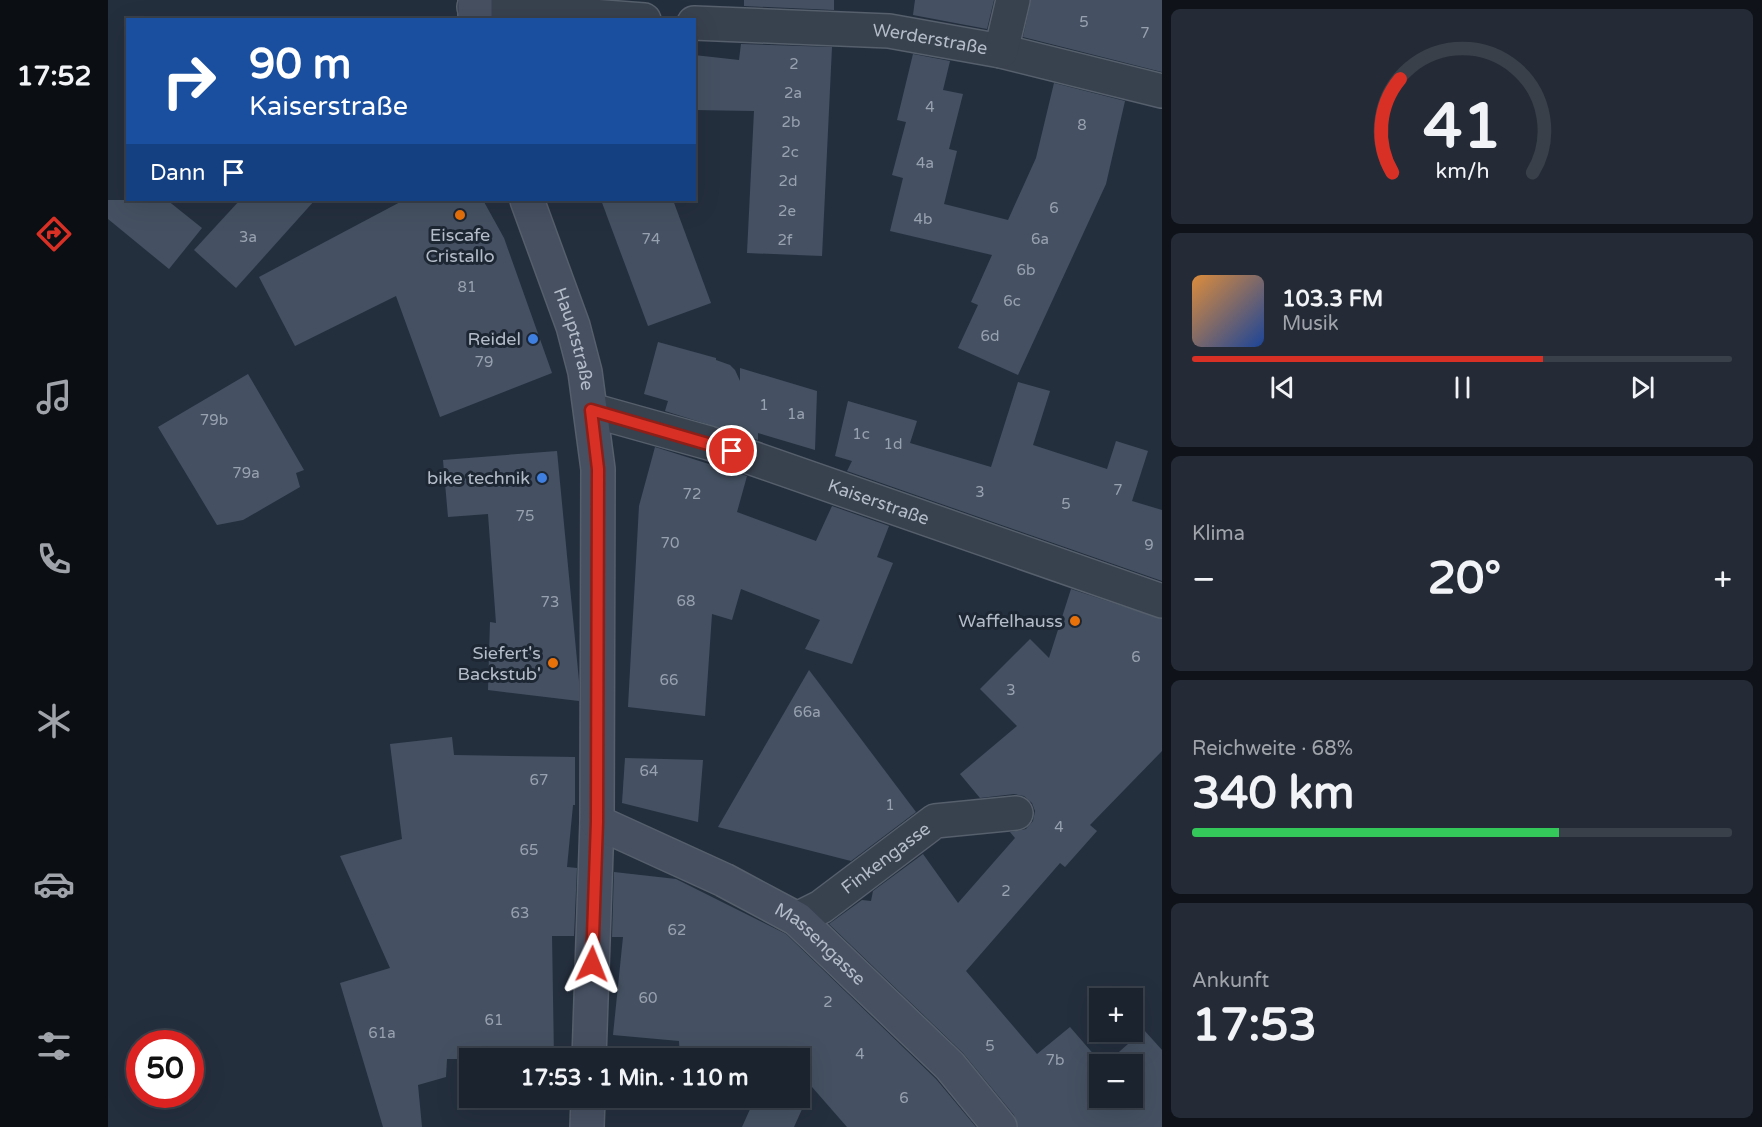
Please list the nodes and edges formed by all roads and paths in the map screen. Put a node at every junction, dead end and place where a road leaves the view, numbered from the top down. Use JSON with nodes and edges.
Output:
{"nodes":[{"id":1,"x":1013,"y":0,"type":"edge"},
{"id":2,"x":475,"y":9,"type":"edge"},
{"id":3,"x":613,"y":18,"type":"edge"},
{"id":4,"x":696,"y":23,"type":"edge"},
{"id":5,"x":1001,"y":51,"type":"junction"},
{"id":6,"x":1162,"y":92,"type":"edge"},
{"id":7,"x":527,"y":201,"type":"edge"},
{"id":8,"x":591,"y":410,"type":"junction"},
{"id":9,"x":1162,"y":601,"type":"edge"},
{"id":10,"x":1016,"y":813,"type":"dead end"},
{"id":11,"x":597,"y":822,"type":"junction"},
{"id":12,"x":797,"y":919,"type":"junction"},
{"id":13,"x":589,"y":1048,"type":"edge"},
{"id":14,"x":588,"y":1108,"type":"edge"},
{"id":15,"x":587,"y":1127,"type":"edge"},
{"id":16,"x":1000,"y":1127,"type":"edge"}],
"edges":[{"from":1,"to":5,"type":"street"},
{"from":2,"to":3,"type":"street"},
{"from":4,"to":5,"type":"street","name":"Werderstraße"},
{"from":5,"to":6,"type":"street","name":"Werderstraße"},
{"from":7,"to":8,"type":"main road","name":"Hauptstraße"},
{"from":8,"to":9,"type":"street","name":"Kaiserstraße"},
{"from":8,"to":11,"type":"main road","name":"Hauptstraße"},
{"from":10,"to":12,"type":"street","name":"Finkengasse"},
{"from":11,"to":12,"type":"main road","name":"Massengasse"},
{"from":11,"to":13,"type":"main road","name":"Hauptstraße"},
{"from":12,"to":16,"type":"main road","name":"Massengasse"},
{"from":14,"to":15,"type":"main road"}]}
